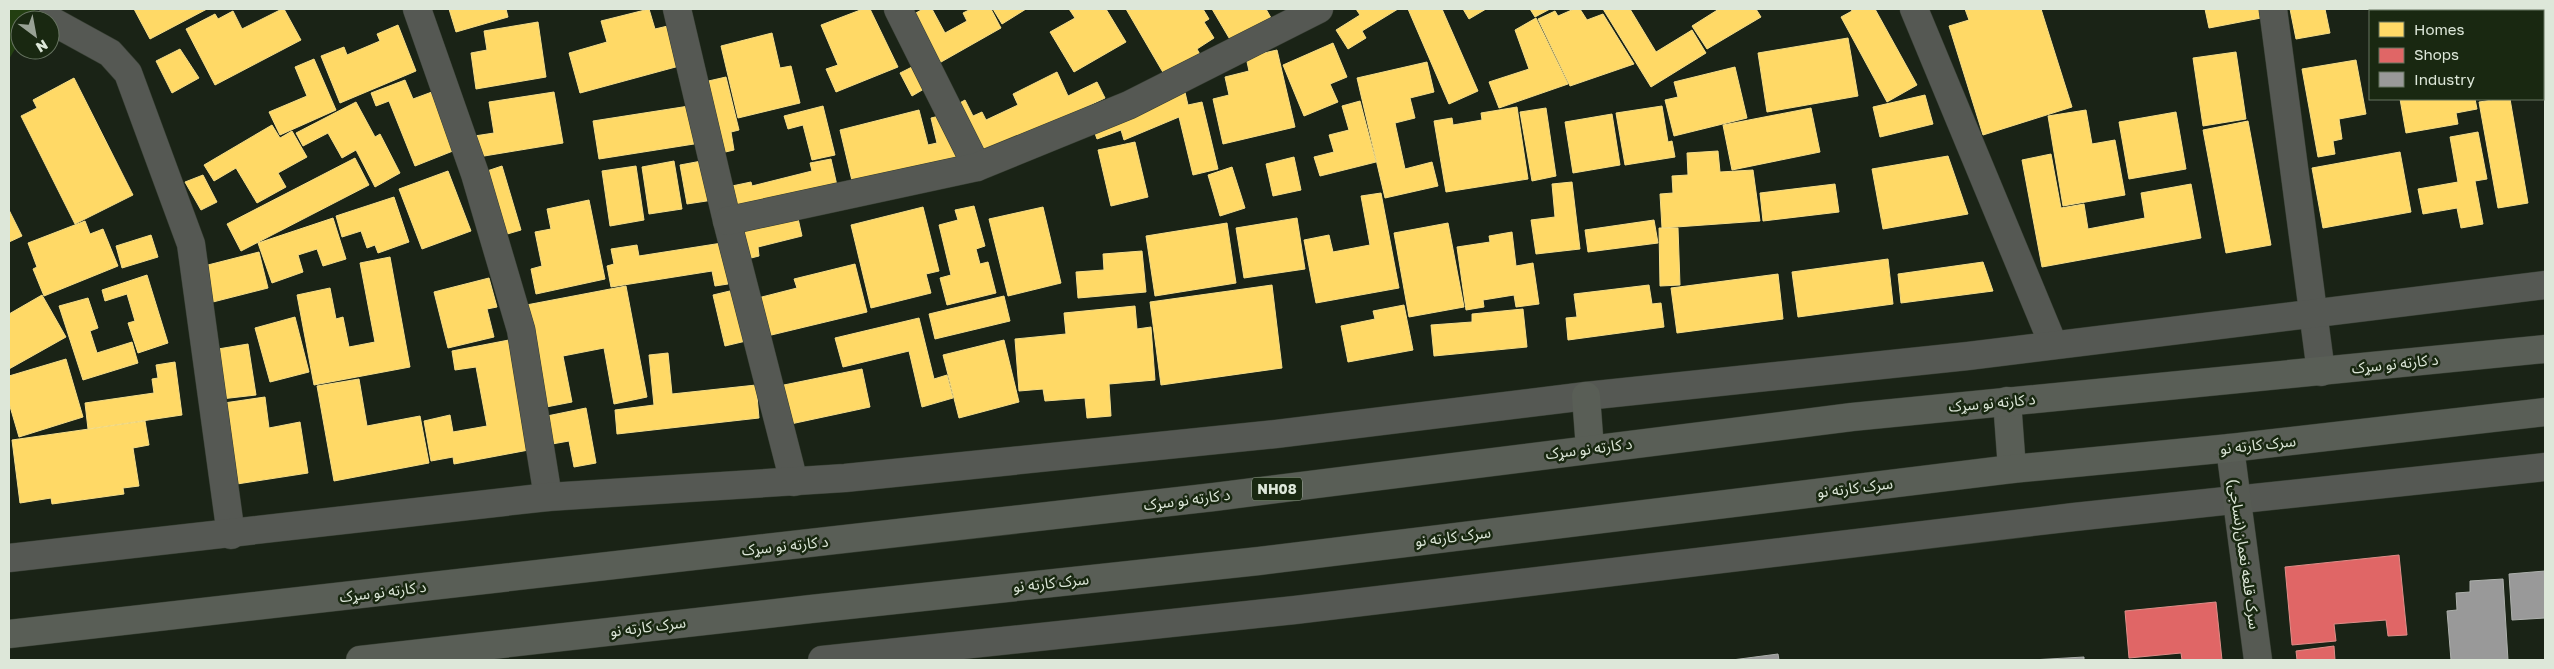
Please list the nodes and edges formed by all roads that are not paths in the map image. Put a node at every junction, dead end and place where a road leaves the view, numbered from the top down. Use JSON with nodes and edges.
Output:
{"nodes":[{"id":1,"x":417,"y":9,"type":"edge"},
{"id":2,"x":677,"y":9,"type":"edge"},
{"id":3,"x":898,"y":9,"type":"edge"},
{"id":4,"x":1320,"y":9,"type":"edge"},
{"id":5,"x":1914,"y":9,"type":"edge"},
{"id":6,"x":2273,"y":9,"type":"edge"},
{"id":7,"x":60,"y":24,"type":"edge"},
{"id":8,"x":978,"y":167,"type":"junction"},
{"id":9,"x":727,"y":221,"type":"junction"},
{"id":10,"x":2545,"y":285,"type":"edge"},
{"id":11,"x":2314,"y":313,"type":"junction"},
{"id":12,"x":2053,"y":344,"type":"junction"},
{"id":13,"x":2545,"y":349,"type":"edge"},
{"id":14,"x":2321,"y":372,"type":"junction"},
{"id":15,"x":1586,"y":396,"type":"junction"},
{"id":16,"x":2007,"y":401,"type":"junction"},
{"id":17,"x":2545,"y":412,"type":"edge"},
{"id":18,"x":2230,"y":448,"type":"junction"},
{"id":19,"x":1590,"y":449,"type":"junction"},
{"id":20,"x":2545,"y":467,"type":"edge"},
{"id":21,"x":2012,"y":469,"type":"junction"},
{"id":22,"x":794,"y":482,"type":"junction"},
{"id":23,"x":548,"y":497,"type":"junction"},
{"id":24,"x":2236,"y":499,"type":"junction"},
{"id":25,"x":231,"y":535,"type":"junction"},
{"id":26,"x":9,"y":558,"type":"edge"},
{"id":27,"x":9,"y":634,"type":"edge"},
{"id":28,"x":360,"y":660,"type":"edge"},
{"id":29,"x":822,"y":660,"type":"edge"},
{"id":30,"x":2258,"y":660,"type":"edge"}],
"edges":[{"from":1,"to":23,"type":"street"},
{"from":2,"to":9,"type":"street"},
{"from":3,"to":8,"type":"street"},
{"from":4,"to":8,"type":"street"},
{"from":5,"to":12,"type":"street"},
{"from":6,"to":11,"type":"street"},
{"from":7,"to":25,"type":"street"},
{"from":8,"to":9,"type":"street"},
{"from":9,"to":22,"type":"street"},
{"from":10,"to":11,"type":"street"},
{"from":11,"to":12,"type":"street"},
{"from":11,"to":14,"type":"street"},
{"from":12,"to":15,"type":"street"},
{"from":13,"to":14,"type":"highway","name":"د کارته نو سړک","number":"NH08"},
{"from":14,"to":16,"type":"highway","name":"د کارته نو سړک","number":"NH08"},
{"from":15,"to":19,"type":"highway"},
{"from":15,"to":22,"type":"street"},
{"from":16,"to":19,"type":"highway","name":"د کارته نو سړک","number":"NH08"},
{"from":16,"to":21,"type":"highway"},
{"from":17,"to":18,"type":"highway","name":"سرک کارته نو"},
{"from":18,"to":21,"type":"highway","name":"سرک کارته نو"},
{"from":18,"to":24,"type":"street","name":"سرک قلعه نعمان(نساجی)"},
{"from":19,"to":27,"type":"highway","name":"د کارته نو سړک","number":"NH08"},
{"from":20,"to":24,"type":"street"},
{"from":21,"to":28,"type":"highway","name":"سرک کارته نو"},
{"from":22,"to":23,"type":"street"},
{"from":23,"to":25,"type":"street"},
{"from":24,"to":29,"type":"street"},
{"from":24,"to":30,"type":"street","name":"سرک قلعه نعمان(نساجی)"},
{"from":25,"to":26,"type":"street"}]}
